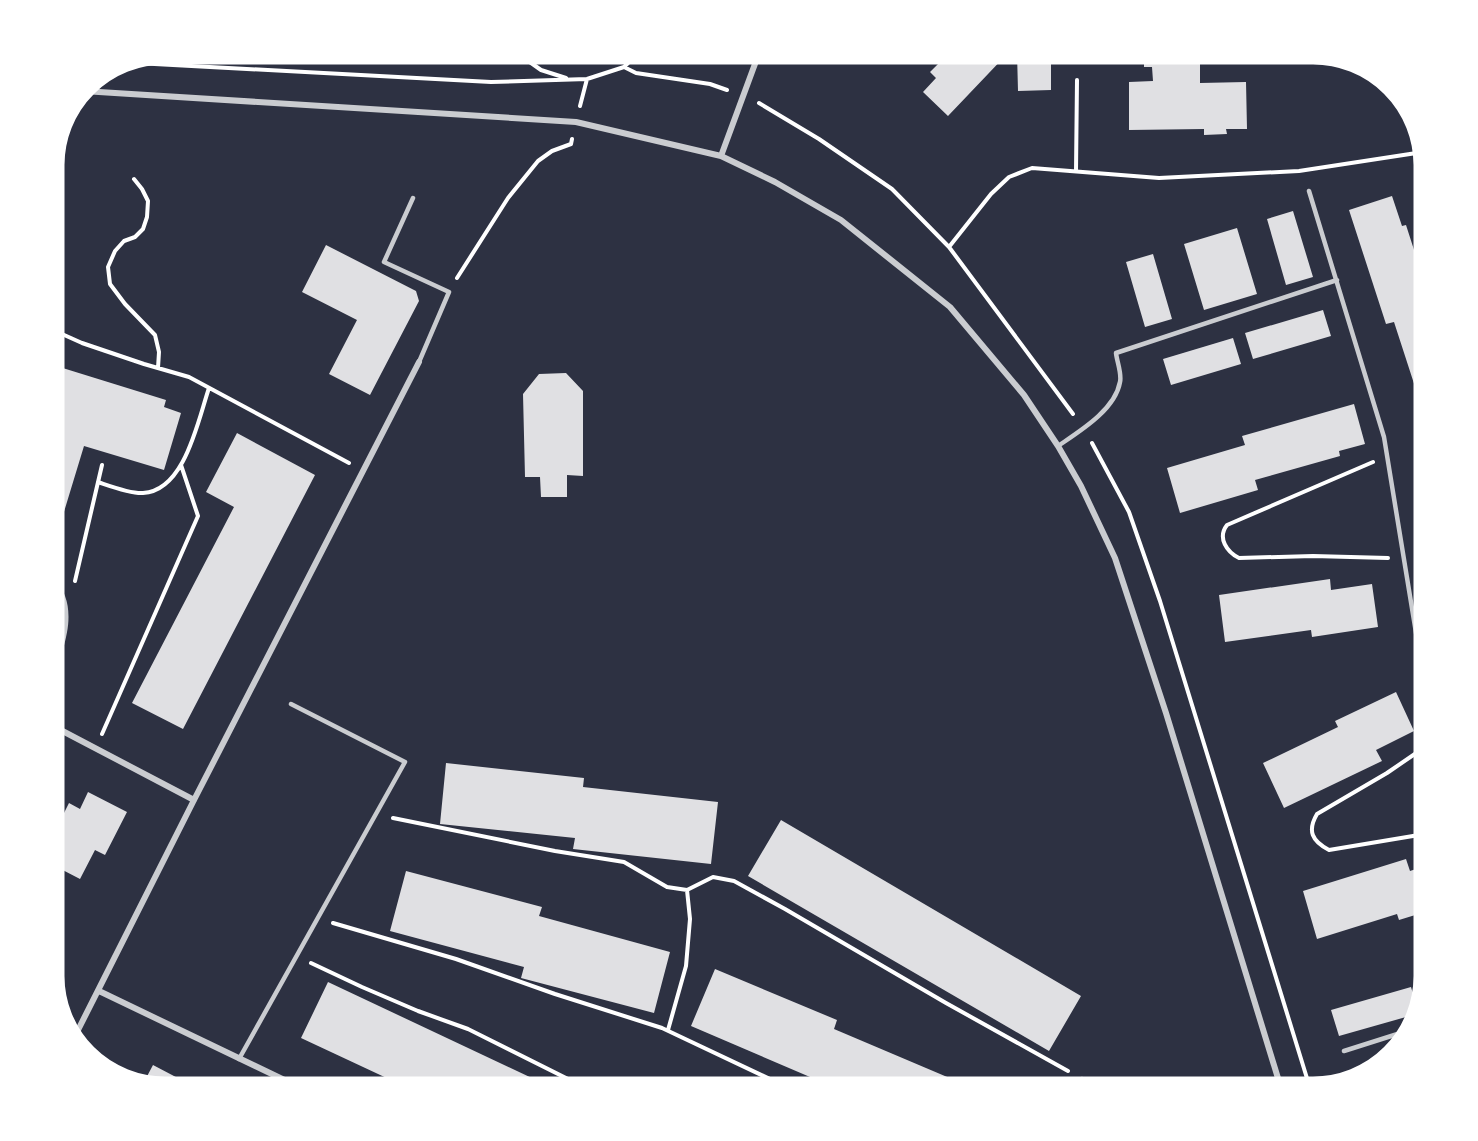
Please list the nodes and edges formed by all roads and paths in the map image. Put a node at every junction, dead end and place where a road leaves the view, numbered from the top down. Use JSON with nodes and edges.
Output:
{"nodes":[{"id":1,"x":532,"y":63,"type":"edge"},
{"id":2,"x":628,"y":63,"type":"edge"},
{"id":3,"x":755,"y":63,"type":"edge"},
{"id":4,"x":155,"y":64,"type":"edge"},
{"id":5,"x":624,"y":67,"type":"junction"},
{"id":6,"x":587,"y":78,"type":"junction"},
{"id":7,"x":570,"y":79,"type":"junction"},
{"id":8,"x":1077,"y":80,"type":"dead end"},
{"id":9,"x":94,"y":92,"type":"edge"},
{"id":10,"x":744,"y":96,"type":"junction"},
{"id":11,"x":576,"y":122,"type":"junction"},
{"id":12,"x":1414,"y":153,"type":"edge"},
{"id":13,"x":721,"y":156,"type":"junction"},
{"id":14,"x":1076,"y":171,"type":"junction"},
{"id":15,"x":134,"y":179,"type":"dead end"},
{"id":16,"x":1309,"y":191,"type":"dead end"},
{"id":17,"x":413,"y":198,"type":"dead end"},
{"id":18,"x":949,"y":247,"type":"junction"},
{"id":19,"x":1337,"y":280,"type":"junction"},
{"id":20,"x":448,"y":292,"type":"junction"},
{"id":21,"x":63,"y":334,"type":"edge"},
{"id":22,"x":419,"y":362,"type":"joint"},
{"id":23,"x":159,"y":369,"type":"junction"},
{"id":24,"x":209,"y":388,"type":"junction"},
{"id":25,"x":1084,"y":428,"type":"junction"},
{"id":26,"x":1058,"y":447,"type":"junction"},
{"id":27,"x":1388,"y":456,"type":"junction"},
{"id":28,"x":102,"y":465,"type":"dead end"},
{"id":29,"x":181,"y":465,"type":"junction"},
{"id":30,"x":363,"y":471,"type":"junction"},
{"id":31,"x":98,"y":482,"type":"junction"},
{"id":32,"x":1404,"y":558,"type":"junction"},
{"id":33,"x":75,"y":583,"type":"dead end"},
{"id":34,"x":63,"y":597,"type":"edge"},
{"id":35,"x":1415,"y":626,"type":"edge"},
{"id":36,"x":63,"y":641,"type":"edge"},
{"id":37,"x":291,"y":704,"type":"dead end"},
{"id":38,"x":63,"y":731,"type":"edge"},
{"id":39,"x":96,"y":749,"type":"junction"},
{"id":40,"x":1415,"y":754,"type":"edge"},
{"id":41,"x":194,"y":800,"type":"junction"},
{"id":42,"x":375,"y":814,"type":"junction"},
{"id":43,"x":1415,"y":836,"type":"edge"},
{"id":44,"x":687,"y":890,"type":"junction"},
{"id":45,"x":317,"y":919,"type":"junction"},
{"id":46,"x":297,"y":956,"type":"junction"},
{"id":47,"x":99,"y":991,"type":"junction"},
{"id":48,"x":79,"y":1029,"type":"edge"},
{"id":49,"x":668,"y":1031,"type":"junction"},
{"id":50,"x":1396,"y":1034,"type":"edge"},
{"id":51,"x":1344,"y":1051,"type":"dead end"},
{"id":52,"x":239,"y":1059,"type":"junction"},
{"id":53,"x":278,"y":1078,"type":"edge"},
{"id":54,"x":564,"y":1078,"type":"edge"},
{"id":55,"x":766,"y":1078,"type":"edge"},
{"id":56,"x":1080,"y":1078,"type":"edge"},
{"id":57,"x":1278,"y":1078,"type":"edge"},
{"id":58,"x":1307,"y":1078,"type":"edge"}],
"edges":[{"from":1,"to":7,"type":"path"},
{"from":2,"to":5,"type":"path"},
{"from":3,"to":10,"type":"street"},
{"from":4,"to":7,"type":"path"},
{"from":5,"to":6,"type":"path"},
{"from":5,"to":10,"type":"path"},
{"from":6,"to":7,"type":"path"},
{"from":6,"to":11,"type":"path"},
{"from":8,"to":14,"type":"path"},
{"from":9,"to":11,"type":"street"},
{"from":10,"to":13,"type":"street"},
{"from":10,"to":18,"type":"path"},
{"from":11,"to":13,"type":"street"},
{"from":11,"to":20,"type":"path"},
{"from":12,"to":14,"type":"path"},
{"from":13,"to":26,"type":"street"},
{"from":14,"to":18,"type":"path"},
{"from":15,"to":23,"type":"path"},
{"from":16,"to":19,"type":"lane"},
{"from":17,"to":20,"type":"lane"},
{"from":18,"to":25,"type":"path"},
{"from":19,"to":25,"type":"lane"},
{"from":19,"to":27,"type":"lane"},
{"from":20,"to":22,"type":"lane"},
{"from":21,"to":23,"type":"path"},
{"from":22,"to":30,"type":"street"},
{"from":23,"to":24,"type":"path"},
{"from":24,"to":29,"type":"path"},
{"from":24,"to":30,"type":"path"},
{"from":25,"to":26,"type":"lane"},
{"from":25,"to":58,"type":"path"},
{"from":26,"to":57,"type":"street"},
{"from":27,"to":32,"type":"lane"},
{"from":27,"to":32,"type":"path"},
{"from":28,"to":31,"type":"path"},
{"from":29,"to":31,"type":"path"},
{"from":29,"to":39,"type":"path"},
{"from":30,"to":41,"type":"street"},
{"from":31,"to":33,"type":"path"},
{"from":32,"to":35,"type":"lane"},
{"from":34,"to":36,"type":"lane"},
{"from":37,"to":42,"type":"lane"},
{"from":38,"to":39,"type":"street"},
{"from":39,"to":41,"type":"street"},
{"from":40,"to":43,"type":"path"},
{"from":41,"to":47,"type":"street"},
{"from":42,"to":44,"type":"path"},
{"from":42,"to":45,"type":"lane"},
{"from":44,"to":49,"type":"path"},
{"from":44,"to":56,"type":"path"},
{"from":45,"to":46,"type":"lane"},
{"from":45,"to":49,"type":"path"},
{"from":46,"to":52,"type":"lane"},
{"from":46,"to":54,"type":"path"},
{"from":47,"to":48,"type":"street"},
{"from":47,"to":52,"type":"street"},
{"from":49,"to":55,"type":"path"},
{"from":50,"to":51,"type":"lane"},
{"from":52,"to":53,"type":"street"}]}
